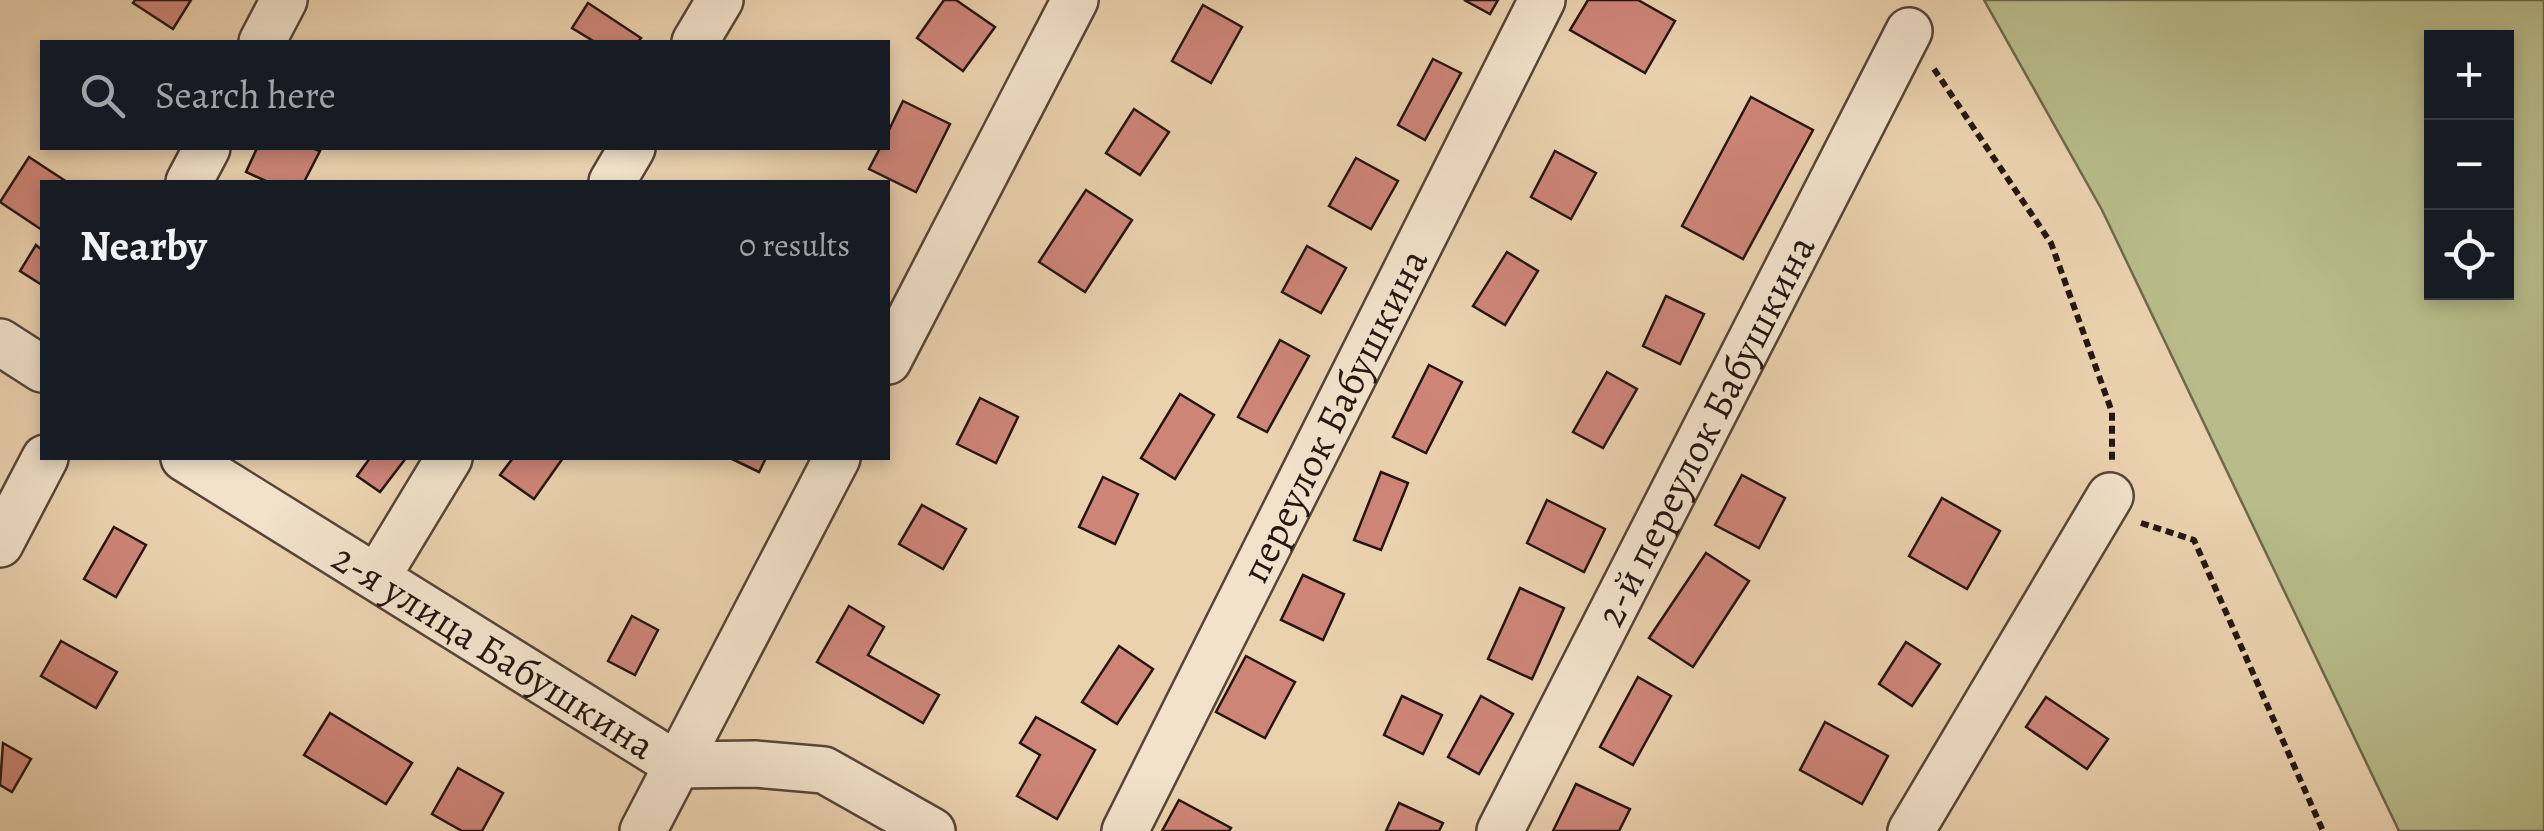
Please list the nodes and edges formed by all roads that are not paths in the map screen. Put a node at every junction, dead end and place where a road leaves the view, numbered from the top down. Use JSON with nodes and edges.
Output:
{"nodes":[{"id":1,"x":284,"y":0,"type":"edge"},
{"id":2,"x":720,"y":0,"type":"edge"},
{"id":3,"x":1075,"y":0,"type":"edge"},
{"id":4,"x":1542,"y":0,"type":"edge"},
{"id":5,"x":1909,"y":31,"type":"road end"},
{"id":6,"x":263,"y":40,"type":"edge"},
{"id":7,"x":695,"y":40,"type":"edge"},
{"id":8,"x":206,"y":150,"type":"edge"},
{"id":9,"x":631,"y":150,"type":"edge"},
{"id":10,"x":190,"y":180,"type":"edge"},
{"id":11,"x":613,"y":180,"type":"edge"},
{"id":12,"x":0,"y":342,"type":"edge"},
{"id":13,"x":890,"y":357,"type":"edge"},
{"id":14,"x":40,"y":368,"type":"edge"},
{"id":15,"x":44,"y":460,"type":"edge"},
{"id":16,"x":187,"y":460,"type":"edge"},
{"id":17,"x":447,"y":460,"type":"edge"},
{"id":18,"x":836,"y":460,"type":"edge"},
{"id":19,"x":2110,"y":496,"type":"road end"},
{"id":20,"x":0,"y":544,"type":"edge"},
{"id":21,"x":378,"y":577,"type":"junction"},
{"id":22,"x":677,"y":765,"type":"junction"},
{"id":23,"x":643,"y":831,"type":"edge"},
{"id":24,"x":932,"y":831,"type":"edge"},
{"id":25,"x":1125,"y":831,"type":"edge"},
{"id":26,"x":1500,"y":831,"type":"edge"},
{"id":27,"x":1911,"y":831,"type":"edge"}],
"edges":[{"from":1,"to":6,"type":"street"},
{"from":2,"to":7,"type":"street"},
{"from":3,"to":13,"type":"street"},
{"from":4,"to":25,"type":"street","name":"переулок Бабушкина"},
{"from":5,"to":26,"type":"street","name":"2-й переулок Бабушкина"},
{"from":8,"to":10,"type":"street"},
{"from":9,"to":11,"type":"street"},
{"from":12,"to":14,"type":"street"},
{"from":15,"to":20,"type":"street"},
{"from":16,"to":21,"type":"street","name":"2-я улица Бабушкина"},
{"from":17,"to":21,"type":"street"},
{"from":18,"to":22,"type":"street"},
{"from":19,"to":27,"type":"street"},
{"from":21,"to":22,"type":"street","name":"2-я улица Бабушкина"},
{"from":22,"to":23,"type":"street"},
{"from":22,"to":24,"type":"street","name":"2-я улица Бабушкина"}]}
